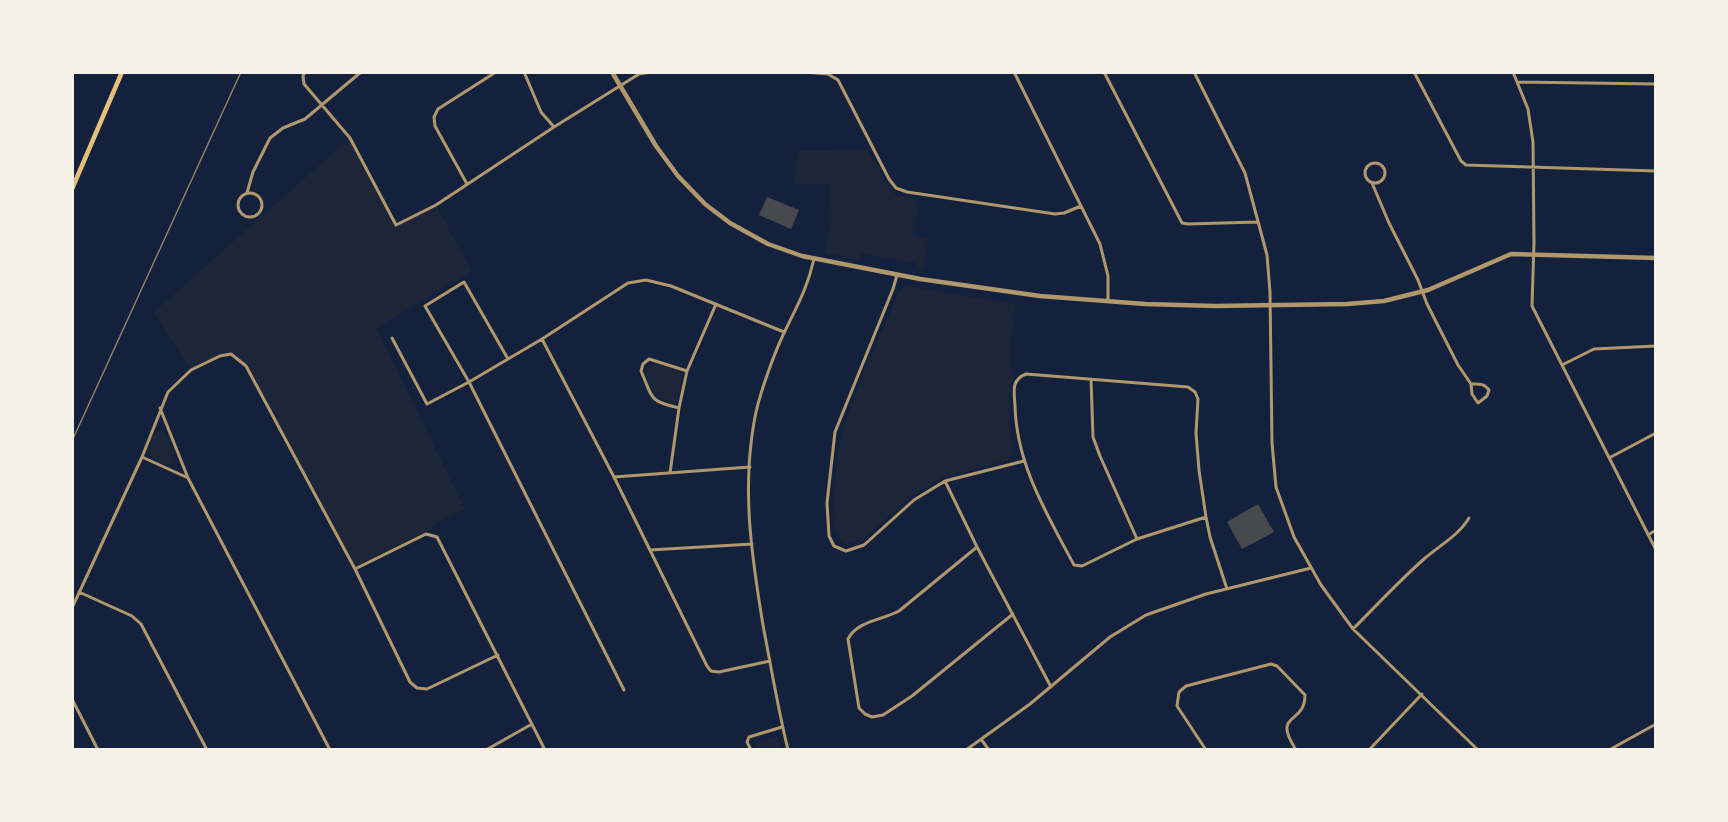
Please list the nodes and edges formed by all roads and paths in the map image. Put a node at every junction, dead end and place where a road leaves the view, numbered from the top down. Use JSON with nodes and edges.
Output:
{"nodes":[{"id":1,"x":122,"y":72,"type":"edge"},
{"id":2,"x":304,"y":72,"type":"edge"},
{"id":3,"x":361,"y":72,"type":"edge"},
{"id":4,"x":496,"y":72,"type":"edge"},
{"id":5,"x":524,"y":72,"type":"edge"},
{"id":6,"x":612,"y":72,"type":"edge"},
{"id":7,"x":701,"y":72,"type":"edge"},
{"id":8,"x":804,"y":72,"type":"edge"},
{"id":9,"x":1014,"y":72,"type":"edge"},
{"id":10,"x":1104,"y":72,"type":"edge"},
{"id":11,"x":1194,"y":72,"type":"edge"},
{"id":12,"x":1414,"y":72,"type":"edge"},
{"id":13,"x":1513,"y":72,"type":"edge"},
{"id":14,"x":1518,"y":82,"type":"junction"},
{"id":15,"x":1656,"y":84,"type":"edge"},
{"id":16,"x":620,"y":86,"type":"junction"},
{"id":17,"x":322,"y":105,"type":"junction"},
{"id":18,"x":554,"y":127,"type":"junction"},
{"id":19,"x":1533,"y":167,"type":"junction"},
{"id":20,"x":1656,"y":171,"type":"edge"},
{"id":21,"x":1372,"y":183,"type":"junction"},
{"id":22,"x":467,"y":184,"type":"junction"},
{"id":23,"x":72,"y":189,"type":"edge"},
{"id":24,"x":247,"y":193,"type":"junction"},
{"id":25,"x":1081,"y":206,"type":"junction"},
{"id":26,"x":1258,"y":222,"type":"junction"},
{"id":27,"x":1533,"y":255,"type":"junction"},
{"id":28,"x":1656,"y":258,"type":"edge"},
{"id":29,"x":814,"y":259,"type":"junction"},
{"id":30,"x":897,"y":275,"type":"junction"},
{"id":31,"x":1422,"y":291,"type":"junction"},
{"id":32,"x":1108,"y":302,"type":"junction"},
{"id":33,"x":716,"y":304,"type":"junction"},
{"id":34,"x":1271,"y":305,"type":"junction"},
{"id":35,"x":784,"y":332,"type":"junction"},
{"id":36,"x":392,"y":338,"type":"dead end"},
{"id":37,"x":542,"y":339,"type":"junction"},
{"id":38,"x":1656,"y":346,"type":"edge"},
{"id":39,"x":508,"y":359,"type":"junction"},
{"id":40,"x":1562,"y":365,"type":"junction"},
{"id":41,"x":687,"y":371,"type":"junction"},
{"id":42,"x":1091,"y":378,"type":"junction"},
{"id":43,"x":469,"y":382,"type":"junction"},
{"id":44,"x":1471,"y":384,"type":"junction"},
{"id":45,"x":160,"y":408,"type":"junction"},
{"id":46,"x":679,"y":408,"type":"junction"},
{"id":47,"x":1656,"y":433,"type":"edge"},
{"id":48,"x":142,"y":456,"type":"junction"},
{"id":49,"x":1609,"y":458,"type":"junction"},
{"id":50,"x":1024,"y":461,"type":"junction"},
{"id":51,"x":750,"y":467,"type":"junction"},
{"id":52,"x":670,"y":473,"type":"junction"},
{"id":53,"x":614,"y":477,"type":"junction"},
{"id":54,"x":188,"y":478,"type":"junction"},
{"id":55,"x":945,"y":481,"type":"junction"},
{"id":56,"x":1206,"y":517,"type":"junction"},
{"id":57,"x":1468,"y":518,"type":"dead end"},
{"id":58,"x":1656,"y":530,"type":"edge"},
{"id":59,"x":1648,"y":535,"type":"junction"},
{"id":60,"x":1137,"y":539,"type":"junction"},
{"id":61,"x":752,"y":543,"type":"junction"},
{"id":62,"x":977,"y":547,"type":"junction"},
{"id":63,"x":650,"y":550,"type":"junction"},
{"id":64,"x":1656,"y":550,"type":"edge"},
{"id":65,"x":1311,"y":568,"type":"junction"},
{"id":66,"x":355,"y":569,"type":"junction"},
{"id":67,"x":1227,"y":589,"type":"junction"},
{"id":68,"x":80,"y":592,"type":"junction"},
{"id":69,"x":72,"y":608,"type":"edge"},
{"id":70,"x":1013,"y":614,"type":"junction"},
{"id":71,"x":1353,"y":628,"type":"junction"},
{"id":72,"x":498,"y":655,"type":"junction"},
{"id":73,"x":770,"y":661,"type":"junction"},
{"id":74,"x":1051,"y":687,"type":"junction"},
{"id":75,"x":624,"y":690,"type":"dead end"},
{"id":76,"x":1422,"y":694,"type":"junction"},
{"id":77,"x":72,"y":699,"type":"edge"},
{"id":78,"x":532,"y":724,"type":"junction"},
{"id":79,"x":1656,"y":724,"type":"edge"},
{"id":80,"x":783,"y":727,"type":"junction"},
{"id":81,"x":981,"y":739,"type":"junction"},
{"id":82,"x":98,"y":750,"type":"edge"},
{"id":83,"x":207,"y":750,"type":"edge"},
{"id":84,"x":330,"y":750,"type":"edge"},
{"id":85,"x":486,"y":750,"type":"edge"},
{"id":86,"x":545,"y":750,"type":"edge"},
{"id":87,"x":751,"y":750,"type":"edge"},
{"id":88,"x":788,"y":750,"type":"edge"},
{"id":89,"x":966,"y":750,"type":"edge"},
{"id":90,"x":989,"y":750,"type":"edge"},
{"id":91,"x":1206,"y":750,"type":"edge"},
{"id":92,"x":1296,"y":750,"type":"edge"},
{"id":93,"x":1369,"y":750,"type":"edge"},
{"id":94,"x":1478,"y":750,"type":"edge"},
{"id":95,"x":1609,"y":750,"type":"edge"}],
"edges":[{"from":1,"to":23,"type":"main road"},
{"from":2,"to":17,"type":"street"},
{"from":3,"to":17,"type":"street"},
{"from":4,"to":22,"type":"street"},
{"from":5,"to":18,"type":"street"},
{"from":6,"to":16,"type":"street"},
{"from":7,"to":16,"type":"street"},
{"from":8,"to":25,"type":"street"},
{"from":9,"to":25,"type":"street"},
{"from":10,"to":26,"type":"street"},
{"from":11,"to":26,"type":"street"},
{"from":12,"to":19,"type":"street"},
{"from":13,"to":14,"type":"street"},
{"from":14,"to":15,"type":"street"},
{"from":14,"to":19,"type":"street"},
{"from":16,"to":18,"type":"street"},
{"from":16,"to":29,"type":"street"},
{"from":17,"to":22,"type":"street"},
{"from":17,"to":24,"type":"street"},
{"from":18,"to":22,"type":"street"},
{"from":19,"to":20,"type":"street"},
{"from":19,"to":27,"type":"street"},
{"from":21,"to":21,"type":"street"},
{"from":21,"to":31,"type":"street"},
{"from":24,"to":24,"type":"street"},
{"from":25,"to":32,"type":"street"},
{"from":26,"to":34,"type":"street"},
{"from":27,"to":28,"type":"street"},
{"from":27,"to":31,"type":"street"},
{"from":27,"to":40,"type":"street"},
{"from":29,"to":30,"type":"street"},
{"from":29,"to":35,"type":"street"},
{"from":30,"to":32,"type":"street"},
{"from":30,"to":55,"type":"street"},
{"from":31,"to":34,"type":"street"},
{"from":31,"to":44,"type":"street"},
{"from":32,"to":34,"type":"street"},
{"from":33,"to":35,"type":"street"},
{"from":33,"to":37,"type":"street"},
{"from":33,"to":41,"type":"street"},
{"from":34,"to":65,"type":"street"},
{"from":35,"to":51,"type":"street"},
{"from":36,"to":43,"type":"street"},
{"from":37,"to":39,"type":"street"},
{"from":37,"to":53,"type":"street"},
{"from":38,"to":40,"type":"street"},
{"from":39,"to":43,"type":"street"},
{"from":39,"to":43,"type":"street"},
{"from":40,"to":49,"type":"street"},
{"from":41,"to":46,"type":"street"},
{"from":41,"to":46,"type":"street"},
{"from":42,"to":50,"type":"street"},
{"from":42,"to":56,"type":"street"},
{"from":42,"to":60,"type":"street"},
{"from":43,"to":75,"type":"street"},
{"from":44,"to":44,"type":"street"},
{"from":45,"to":48,"type":"street"},
{"from":45,"to":54,"type":"street"},
{"from":45,"to":66,"type":"street"},
{"from":46,"to":52,"type":"street"},
{"from":47,"to":49,"type":"street"},
{"from":48,"to":54,"type":"street"},
{"from":48,"to":68,"type":"street"},
{"from":49,"to":59,"type":"street"},
{"from":50,"to":55,"type":"street"},
{"from":50,"to":60,"type":"street"},
{"from":51,"to":52,"type":"street"},
{"from":51,"to":61,"type":"street"},
{"from":52,"to":53,"type":"street"},
{"from":53,"to":63,"type":"street"},
{"from":54,"to":84,"type":"street"},
{"from":55,"to":62,"type":"street"},
{"from":56,"to":60,"type":"street"},
{"from":56,"to":67,"type":"street"},
{"from":57,"to":71,"type":"street"},
{"from":58,"to":59,"type":"street"},
{"from":59,"to":64,"type":"street"},
{"from":61,"to":63,"type":"street"},
{"from":61,"to":73,"type":"street"},
{"from":62,"to":70,"type":"street"},
{"from":62,"to":70,"type":"street"},
{"from":63,"to":73,"type":"street"},
{"from":65,"to":67,"type":"street"},
{"from":65,"to":71,"type":"street"},
{"from":66,"to":72,"type":"street"},
{"from":66,"to":72,"type":"street"},
{"from":67,"to":74,"type":"street"},
{"from":68,"to":69,"type":"street"},
{"from":68,"to":83,"type":"street"},
{"from":70,"to":74,"type":"street"},
{"from":71,"to":76,"type":"street"},
{"from":72,"to":78,"type":"street"},
{"from":73,"to":80,"type":"street"},
{"from":74,"to":81,"type":"street"},
{"from":76,"to":93,"type":"street"},
{"from":76,"to":94,"type":"street"},
{"from":77,"to":82,"type":"street"},
{"from":78,"to":85,"type":"street"},
{"from":78,"to":86,"type":"street"},
{"from":79,"to":95,"type":"street"},
{"from":80,"to":87,"type":"street"},
{"from":80,"to":88,"type":"street"},
{"from":81,"to":89,"type":"street"},
{"from":81,"to":90,"type":"street"},
{"from":91,"to":92,"type":"street"}]}
